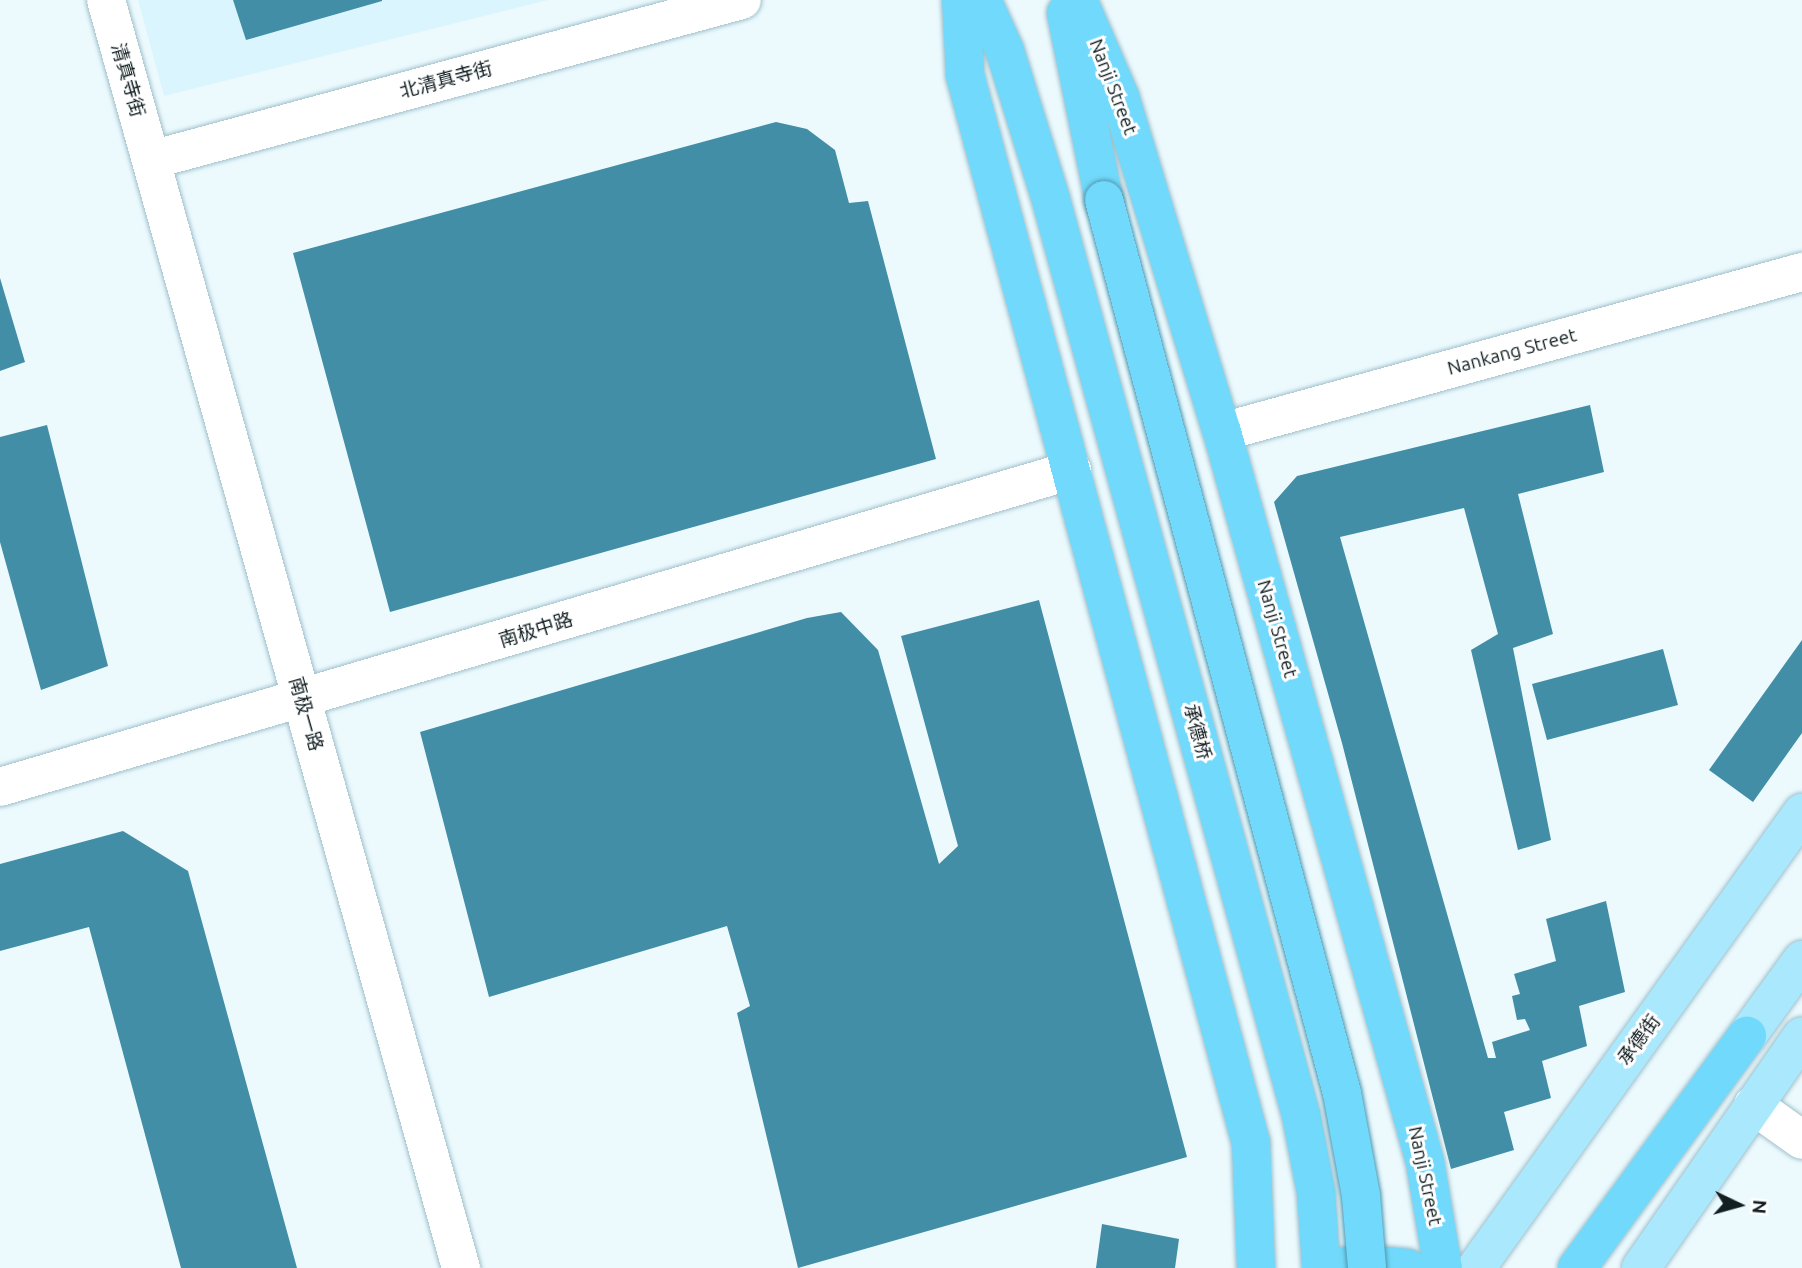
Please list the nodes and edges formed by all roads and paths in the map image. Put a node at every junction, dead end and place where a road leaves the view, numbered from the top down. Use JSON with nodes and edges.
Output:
{"nodes":[{"id":1,"x":106,"y":0,"type":"edge"},
{"id":2,"x":742,"y":0,"type":"edge"},
{"id":3,"x":961,"y":0,"type":"edge"},
{"id":4,"x":982,"y":0,"type":"edge"},
{"id":5,"x":1063,"y":0,"type":"edge"},
{"id":6,"x":1078,"y":0,"type":"edge"},
{"id":7,"x":150,"y":160,"type":"junction"},
{"id":8,"x":1802,"y":272,"type":"edge"},
{"id":9,"x":1222,"y":432,"type":"junction"},
{"id":10,"x":1072,"y":470,"type":"junction"},
{"id":11,"x":302,"y":700,"type":"junction"},
{"id":12,"x":0,"y":787,"type":"edge"},
{"id":13,"x":1802,"y":813,"type":"edge"},
{"id":14,"x":1802,"y":960,"type":"edge"},
{"id":15,"x":1747,"y":1036,"type":"joint"},
{"id":16,"x":1802,"y":1036,"type":"edge"},
{"id":17,"x":1754,"y":1105,"type":"junction"},
{"id":18,"x":1802,"y":1140,"type":"edge"},
{"id":19,"x":461,"y":1268,"type":"edge"},
{"id":20,"x":1256,"y":1268,"type":"edge"},
{"id":21,"x":1321,"y":1268,"type":"edge"},
{"id":22,"x":1335,"y":1268,"type":"edge"},
{"id":23,"x":1367,"y":1268,"type":"edge"},
{"id":24,"x":1408,"y":1268,"type":"edge"},
{"id":25,"x":1443,"y":1268,"type":"edge"},
{"id":26,"x":1476,"y":1268,"type":"edge"},
{"id":27,"x":1577,"y":1268,"type":"edge"},
{"id":28,"x":1641,"y":1268,"type":"edge"}],
"edges":[{"from":1,"to":7,"type":"street","name":"清真寺街"},
{"from":2,"to":7,"type":"street","name":"北清真寺街"},
{"from":3,"to":10,"type":"highway"},
{"from":4,"to":21,"type":"highway","name":"承德桥"},
{"from":5,"to":23,"type":"highway","bridge":true},
{"from":6,"to":9,"type":"highway","name":"Nanji Street"},
{"from":7,"to":11,"type":"street","name":"南极一路"},
{"from":8,"to":9,"type":"street","name":"Nankang Street"},
{"from":9,"to":25,"type":"highway","name":"Nanji Street"},
{"from":10,"to":11,"type":"street","name":"南极中路"},
{"from":10,"to":20,"type":"highway"},
{"from":11,"to":12,"type":"street","name":"南极中路"},
{"from":11,"to":19,"type":"street","name":"南极一路"},
{"from":13,"to":26,"type":"main road","name":"承德街"},
{"from":14,"to":15,"type":"main road"},
{"from":15,"to":27,"type":"highway"},
{"from":16,"to":17,"type":"main road"},
{"from":17,"to":18,"type":"street"},
{"from":17,"to":28,"type":"main road"},
{"from":22,"to":24,"type":"highway"}]}
